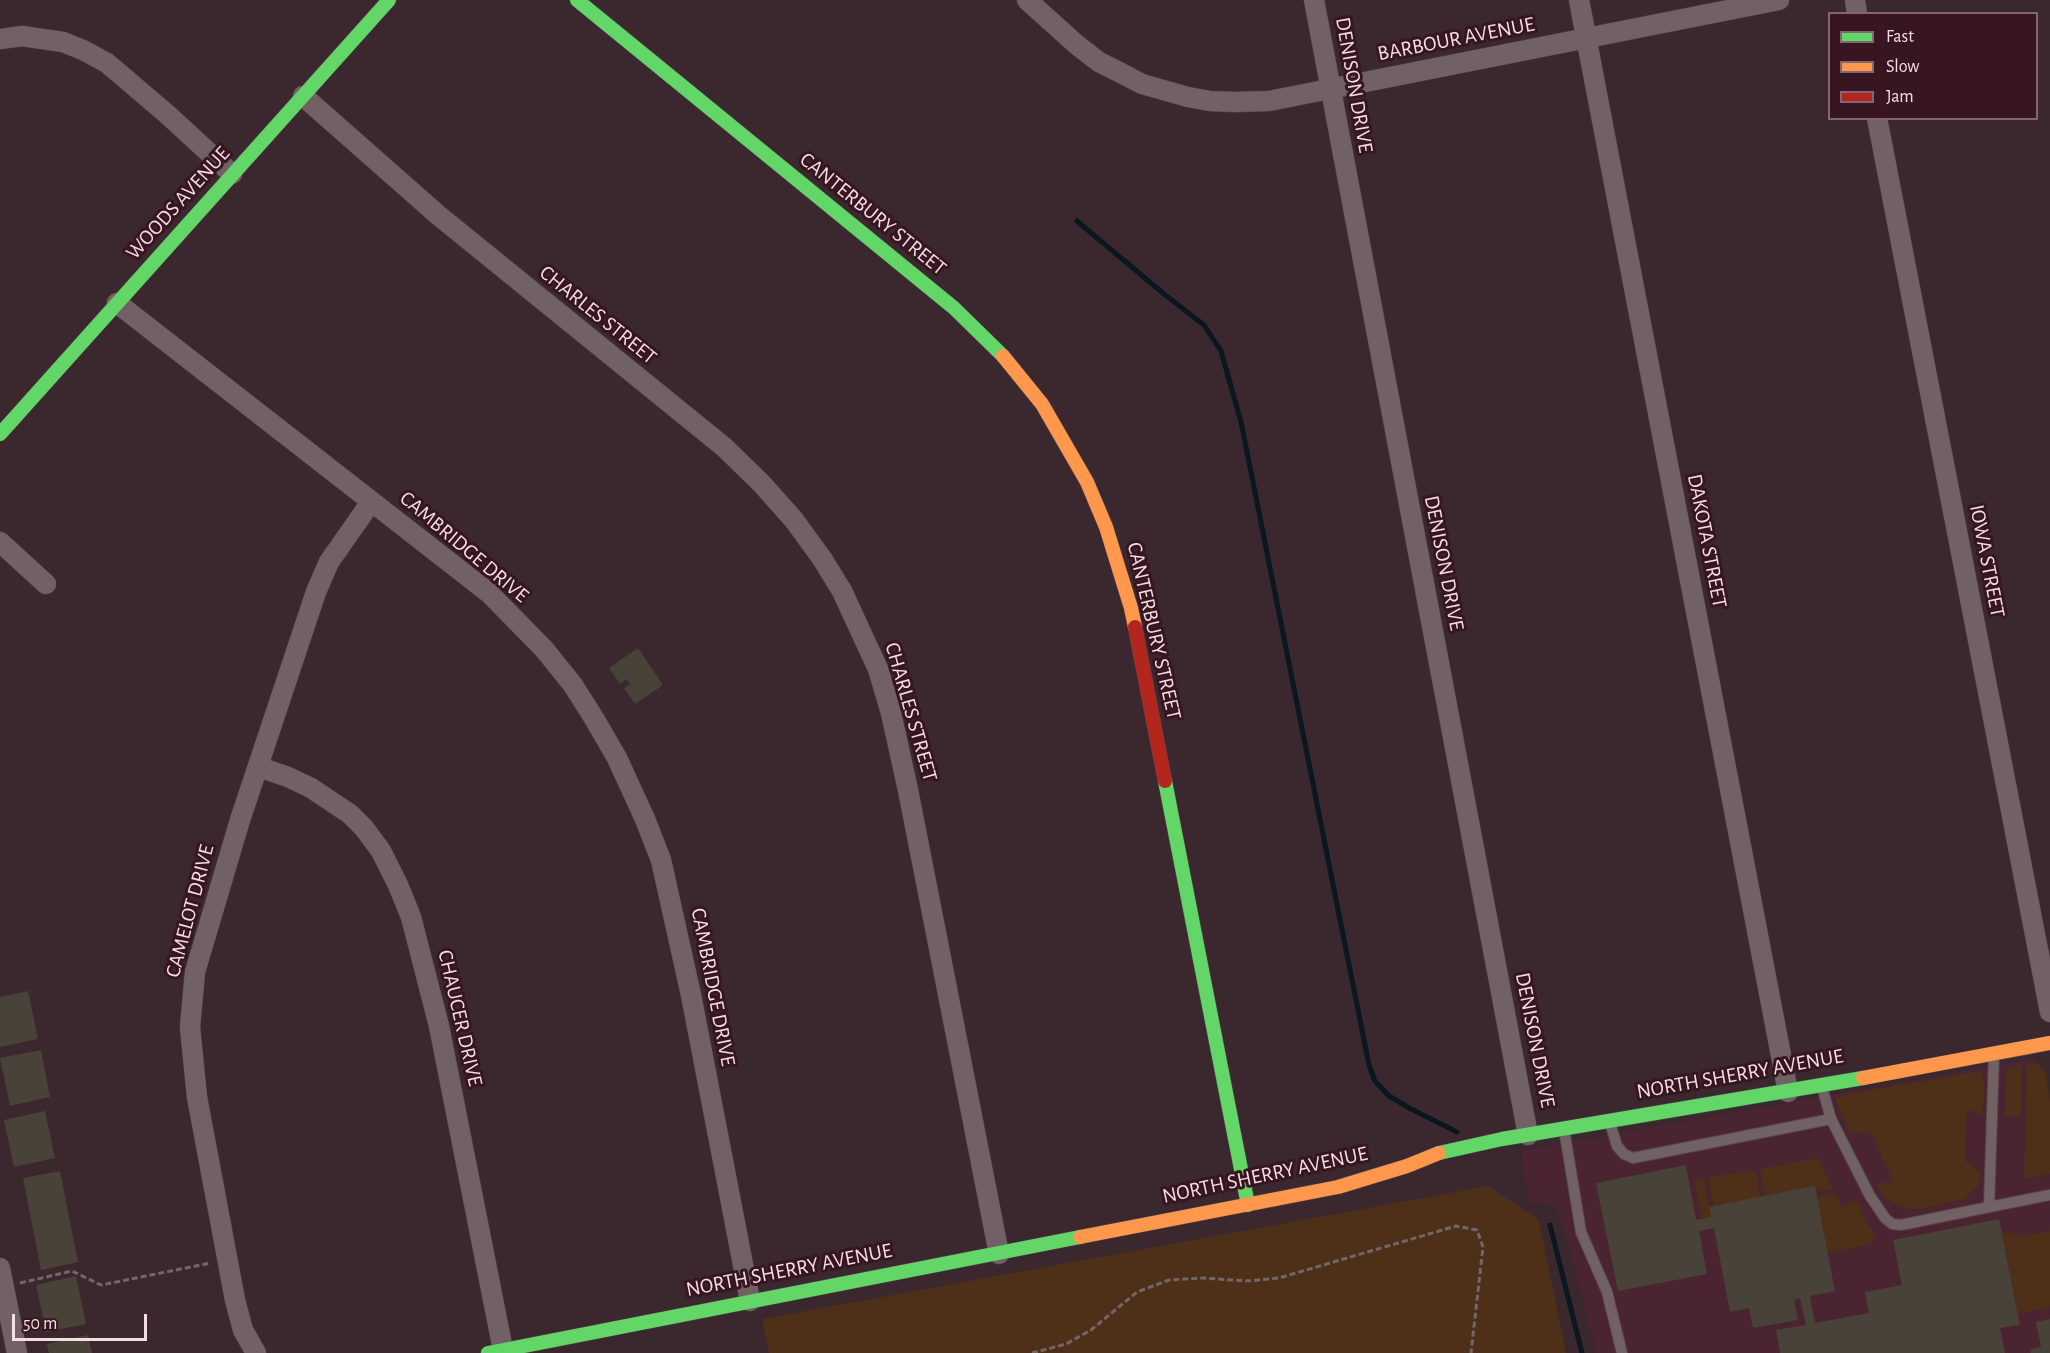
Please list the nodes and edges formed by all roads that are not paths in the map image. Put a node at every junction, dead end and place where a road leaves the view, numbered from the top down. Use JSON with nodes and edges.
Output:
{"nodes":[{"id":1,"x":389,"y":0,"type":"edge"},
{"id":2,"x":577,"y":0,"type":"edge"},
{"id":3,"x":1027,"y":0,"type":"edge"},
{"id":4,"x":1314,"y":0,"type":"edge"},
{"id":5,"x":1579,"y":0,"type":"edge"},
{"id":6,"x":1779,"y":0,"type":"edge"},
{"id":7,"x":1586,"y":38,"type":"junction"},
{"id":8,"x":0,"y":39,"type":"edge"},
{"id":9,"x":1330,"y":88,"type":"junction"},
{"id":10,"x":303,"y":96,"type":"junction"},
{"id":11,"x":1877,"y":120,"type":"edge"},
{"id":12,"x":232,"y":174,"type":"junction"},
{"id":13,"x":117,"y":303,"type":"junction"},
{"id":14,"x":0,"y":434,"type":"edge"},
{"id":15,"x":371,"y":502,"type":"junction"},
{"id":16,"x":0,"y":542,"type":"edge"},
{"id":17,"x":46,"y":584,"type":"dead end"},
{"id":18,"x":259,"y":767,"type":"junction"},
{"id":19,"x":2042,"y":928,"type":"edge"},
{"id":20,"x":2050,"y":1012,"type":"edge"},
{"id":21,"x":2050,"y":1043,"type":"edge"},
{"id":22,"x":1994,"y":1054,"type":"junction"},
{"id":23,"x":1821,"y":1085,"type":"junction"},
{"id":24,"x":1788,"y":1092,"type":"junction"},
{"id":25,"x":1831,"y":1119,"type":"junction"},
{"id":26,"x":1610,"y":1121,"type":"junction"},
{"id":27,"x":1564,"y":1129,"type":"junction"},
{"id":28,"x":1528,"y":1134,"type":"junction"},
{"id":29,"x":2050,"y":1195,"type":"edge"},
{"id":30,"x":1248,"y":1205,"type":"junction"},
{"id":31,"x":1989,"y":1207,"type":"junction"},
{"id":32,"x":999,"y":1254,"type":"junction"},
{"id":33,"x":2,"y":1277,"type":"edge"},
{"id":34,"x":750,"y":1301,"type":"junction"},
{"id":35,"x":496,"y":1352,"type":"edge"},
{"id":36,"x":17,"y":1353,"type":"edge"},
{"id":37,"x":256,"y":1353,"type":"edge"},
{"id":38,"x":1622,"y":1353,"type":"edge"}],
"edges":[{"from":1,"to":10,"type":"street","name":"WOODS AVENUE"},
{"from":2,"to":30,"type":"street","name":"CANTERBURY STREET"},
{"from":3,"to":9,"type":"street","name":"BARBOUR AVENUE"},
{"from":4,"to":9,"type":"street","name":"DENISON DRIVE"},
{"from":5,"to":7,"type":"street","name":"DAKOTA STREET"},
{"from":6,"to":7,"type":"street","name":"BARBOUR AVENUE"},
{"from":7,"to":9,"type":"street","name":"BARBOUR AVENUE"},
{"from":7,"to":24,"type":"street","name":"DAKOTA STREET"},
{"from":8,"to":12,"type":"street"},
{"from":9,"to":28,"type":"street","name":"DENISON DRIVE"},
{"from":10,"to":12,"type":"street","name":"WOODS AVENUE"},
{"from":10,"to":32,"type":"street","name":"CHARLES STREET"},
{"from":11,"to":19,"type":"street","name":"IOWA STREET"},
{"from":12,"to":13,"type":"street","name":"WOODS AVENUE"},
{"from":13,"to":14,"type":"street","name":"WOODS AVENUE"},
{"from":13,"to":15,"type":"street","name":"CAMBRIDGE DRIVE"},
{"from":15,"to":18,"type":"street","name":"CAMELOT DRIVE"},
{"from":15,"to":34,"type":"street","name":"CAMBRIDGE DRIVE"},
{"from":16,"to":17,"type":"street"},
{"from":18,"to":35,"type":"street","name":"CHAUCER DRIVE"},
{"from":18,"to":37,"type":"street","name":"CAMELOT DRIVE"},
{"from":19,"to":20,"type":"street","name":"IOWA STREET"},
{"from":21,"to":22,"type":"street","name":"NORTH SHERRY AVENUE"},
{"from":22,"to":23,"type":"street","name":"NORTH SHERRY AVENUE"},
{"from":22,"to":31,"type":"lane"},
{"from":23,"to":24,"type":"street","name":"NORTH SHERRY AVENUE"},
{"from":23,"to":25,"type":"lane"},
{"from":24,"to":26,"type":"street","name":"NORTH SHERRY AVENUE"},
{"from":25,"to":26,"type":"lane"},
{"from":25,"to":31,"type":"lane"},
{"from":26,"to":27,"type":"street","name":"NORTH SHERRY AVENUE"},
{"from":27,"to":28,"type":"street","name":"NORTH SHERRY AVENUE"},
{"from":27,"to":38,"type":"lane"},
{"from":28,"to":30,"type":"street","name":"NORTH SHERRY AVENUE"},
{"from":29,"to":31,"type":"lane"},
{"from":30,"to":32,"type":"street","name":"NORTH SHERRY AVENUE"},
{"from":32,"to":34,"type":"street","name":"NORTH SHERRY AVENUE"},
{"from":33,"to":36,"type":"street"},
{"from":34,"to":35,"type":"street","name":"NORTH SHERRY AVENUE"}]}
